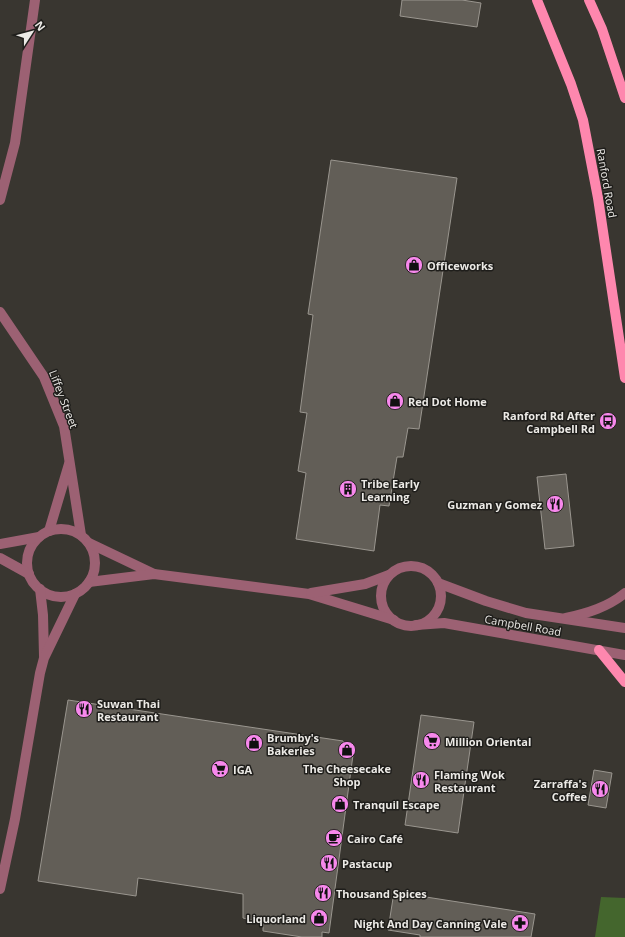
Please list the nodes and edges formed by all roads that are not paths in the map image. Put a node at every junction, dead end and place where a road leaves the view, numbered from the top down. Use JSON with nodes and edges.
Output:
{"nodes":[{"id":1,"x":35,"y":0,"type":"edge"},
{"id":2,"x":537,"y":0,"type":"edge"},
{"id":3,"x":589,"y":0,"type":"edge"},
{"id":4,"x":625,"y":98,"type":"edge"},
{"id":5,"x":0,"y":200,"type":"edge"},
{"id":6,"x":0,"y":312,"type":"edge"},
{"id":7,"x":625,"y":378,"type":"edge"},
{"id":8,"x":70,"y":460,"type":"junction"},
{"id":9,"x":48,"y":531,"type":"junction"},
{"id":10,"x":81,"y":536,"type":"junction"},
{"id":11,"x":39,"y":537,"type":"junction"},
{"id":12,"x":89,"y":543,"type":"junction"},
{"id":13,"x":0,"y":544,"type":"edge"},
{"id":14,"x":0,"y":558,"type":"edge"},
{"id":15,"x":29,"y":574,"type":"junction"},
{"id":16,"x":154,"y":574,"type":"junction"},
{"id":17,"x":389,"y":575,"type":"junction"},
{"id":18,"x":89,"y":582,"type":"junction"},
{"id":19,"x":438,"y":583,"type":"junction"},
{"id":20,"x":40,"y":589,"type":"junction"},
{"id":21,"x":625,"y":593,"type":"edge"},
{"id":22,"x":75,"y":594,"type":"junction"},
{"id":23,"x":309,"y":594,"type":"junction"},
{"id":24,"x":560,"y":619,"type":"junction"},
{"id":25,"x":394,"y":620,"type":"junction"},
{"id":26,"x":416,"y":625,"type":"junction"},
{"id":27,"x":625,"y":628,"type":"edge"},
{"id":28,"x":599,"y":650,"type":"junction"},
{"id":29,"x":625,"y":655,"type":"edge"},
{"id":30,"x":44,"y":658,"type":"junction"},
{"id":31,"x":625,"y":682,"type":"edge"},
{"id":32,"x":0,"y":889,"type":"edge"}],
"edges":[{"from":1,"to":5,"type":"street"},
{"from":2,"to":7,"type":"main road","name":"Ranford Road"},
{"from":3,"to":4,"type":"main road"},
{"from":6,"to":8,"type":"street","name":"Liffey Street"},
{"from":8,"to":9,"type":"street","name":"Liffey Street"},
{"from":8,"to":10,"type":"street","name":"Liffey Street"},
{"from":9,"to":10,"type":"street"},
{"from":9,"to":11,"type":"street"},
{"from":10,"to":12,"type":"street"},
{"from":11,"to":13,"type":"street"},
{"from":11,"to":15,"type":"street"},
{"from":12,"to":16,"type":"street"},
{"from":12,"to":18,"type":"street"},
{"from":14,"to":15,"type":"street"},
{"from":15,"to":20,"type":"street"},
{"from":16,"to":18,"type":"street"},
{"from":16,"to":23,"type":"street"},
{"from":17,"to":19,"type":"street"},
{"from":17,"to":23,"type":"street"},
{"from":17,"to":25,"type":"street"},
{"from":18,"to":22,"type":"street"},
{"from":19,"to":24,"type":"street","name":"Campbell Road"},
{"from":19,"to":26,"type":"street"},
{"from":20,"to":22,"type":"street"},
{"from":20,"to":30,"type":"street"},
{"from":21,"to":24,"type":"street","name":"Campbell Road"},
{"from":22,"to":30,"type":"street"},
{"from":23,"to":25,"type":"street"},
{"from":24,"to":27,"type":"street","name":"Campbell Road"},
{"from":25,"to":26,"type":"street"},
{"from":26,"to":28,"type":"street","name":"Campbell Road"},
{"from":28,"to":29,"type":"street","name":"Campbell Road"},
{"from":28,"to":31,"type":"main road"},
{"from":30,"to":32,"type":"street"}]}
